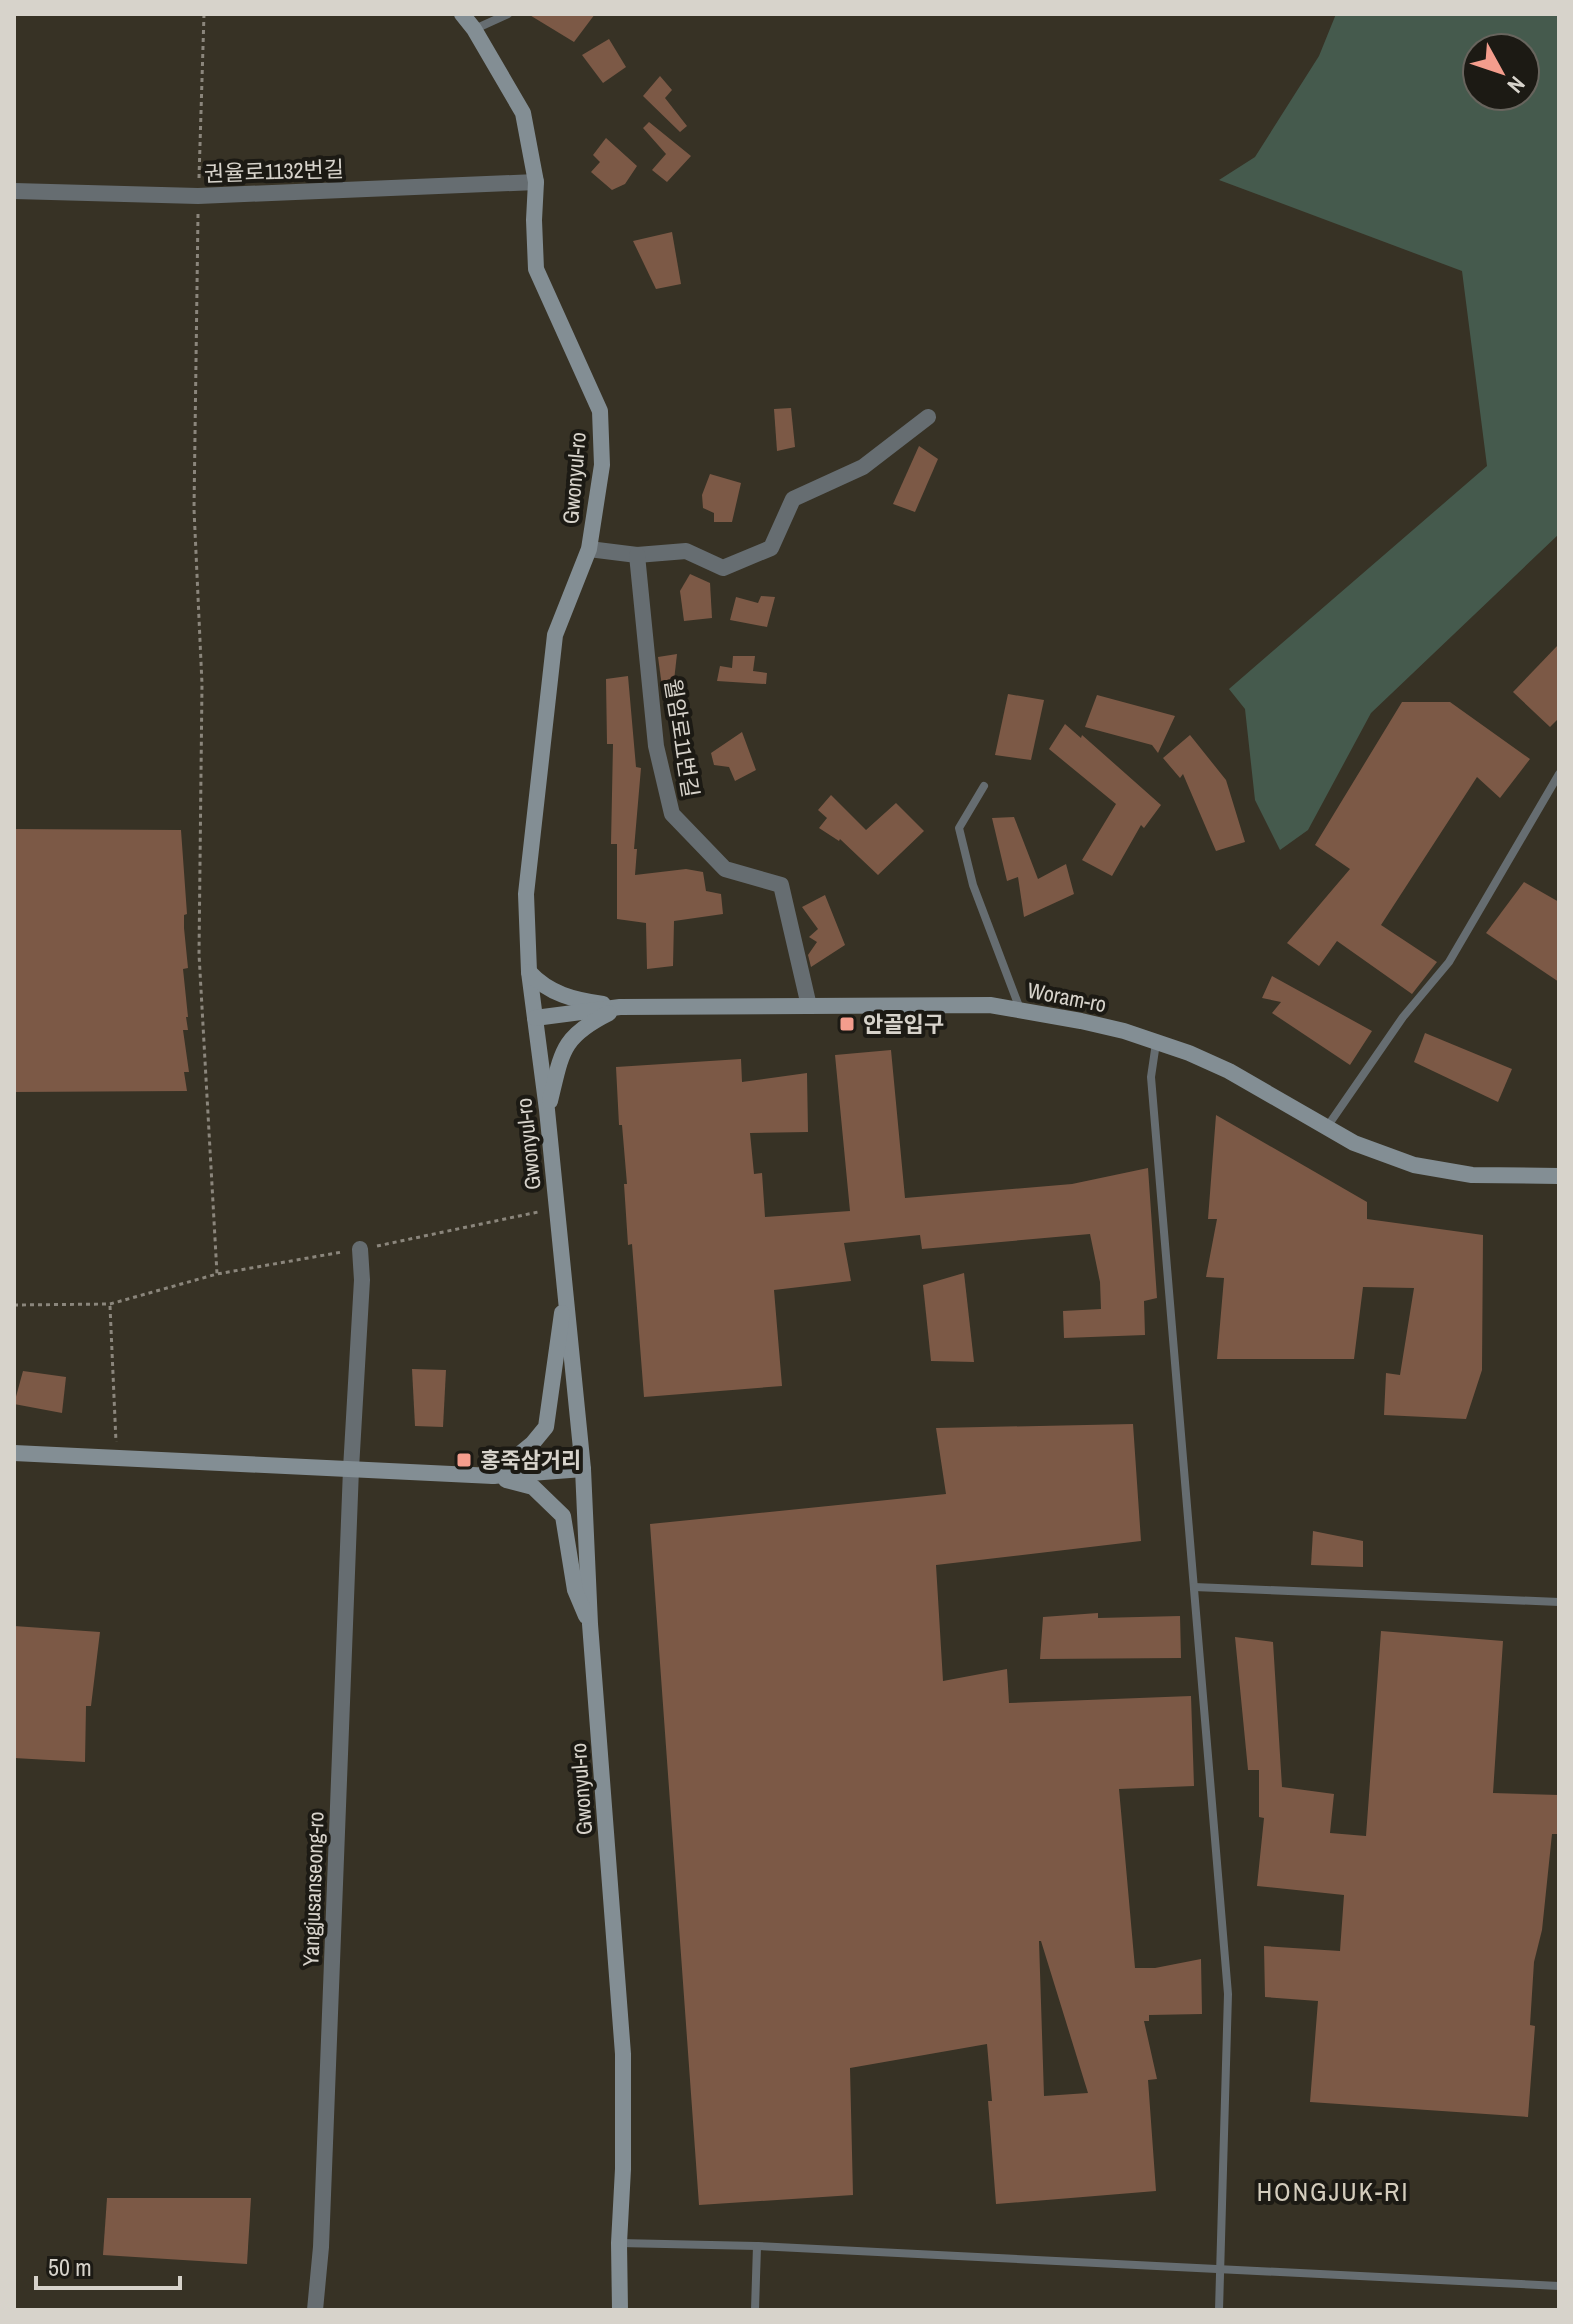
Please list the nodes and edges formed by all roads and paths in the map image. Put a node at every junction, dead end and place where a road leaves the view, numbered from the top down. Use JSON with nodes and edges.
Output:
{"nodes":[{"id":1,"x":204,"y":14,"type":"edge"},
{"id":2,"x":462,"y":14,"type":"edge"},
{"id":3,"x":508,"y":14,"type":"edge"},
{"id":4,"x":474,"y":29,"type":"junction"},
{"id":5,"x":536,"y":182,"type":"junction"},
{"id":6,"x":14,"y":191,"type":"edge"},
{"id":7,"x":198,"y":196,"type":"junction"},
{"id":8,"x":928,"y":417,"type":"dead end"},
{"id":9,"x":589,"y":549,"type":"junction"},
{"id":10,"x":637,"y":555,"type":"junction"},
{"id":11,"x":1559,"y":774,"type":"edge"},
{"id":12,"x":984,"y":786,"type":"dead end"},
{"id":13,"x":529,"y":972,"type":"junction"},
{"id":14,"x":809,"y":1006,"type":"junction"},
{"id":15,"x":620,"y":1007,"type":"junction"},
{"id":16,"x":1020,"y":1010,"type":"junction"},
{"id":17,"x":535,"y":1018,"type":"junction"},
{"id":18,"x":1156,"y":1041,"type":"junction"},
{"id":19,"x":547,"y":1110,"type":"junction"},
{"id":20,"x":1327,"y":1127,"type":"junction"},
{"id":21,"x":1559,"y":1176,"type":"edge"},
{"id":22,"x":557,"y":1207,"type":"junction"},
{"id":23,"x":360,"y":1249,"type":"junction"},
{"id":24,"x":217,"y":1274,"type":"junction"},
{"id":25,"x":565,"y":1292,"type":"junction"},
{"id":26,"x":110,"y":1304,"type":"junction"},
{"id":27,"x":14,"y":1305,"type":"edge"},
{"id":28,"x":14,"y":1453,"type":"edge"},
{"id":29,"x":116,"y":1458,"type":"junction"},
{"id":30,"x":351,"y":1469,"type":"junction"},
{"id":31,"x":583,"y":1469,"type":"junction"},
{"id":32,"x":493,"y":1476,"type":"junction"},
{"id":33,"x":1194,"y":1587,"type":"junction"},
{"id":34,"x":1559,"y":1602,"type":"edge"},
{"id":35,"x":590,"y":1624,"type":"junction"},
{"id":36,"x":619,"y":2243,"type":"junction"},
{"id":37,"x":757,"y":2246,"type":"junction"},
{"id":38,"x":1221,"y":2271,"type":"junction"},
{"id":39,"x":1559,"y":2286,"type":"edge"},
{"id":40,"x":315,"y":2310,"type":"edge"},
{"id":41,"x":620,"y":2310,"type":"edge"},
{"id":42,"x":755,"y":2310,"type":"edge"},
{"id":43,"x":1219,"y":2310,"type":"edge"}],
"edges":[{"from":1,"to":7,"type":"path"},
{"from":2,"to":4,"type":"main road","name":"Gwonyul-ro"},
{"from":3,"to":4,"type":"lane"},
{"from":4,"to":5,"type":"main road","name":"Gwonyul-ro"},
{"from":5,"to":7,"type":"street","name":"권율로1132번길"},
{"from":5,"to":9,"type":"main road","name":"Gwonyul-ro"},
{"from":6,"to":7,"type":"street","name":"권율로1132번길"},
{"from":7,"to":24,"type":"path"},
{"from":8,"to":10,"type":"street"},
{"from":9,"to":10,"type":"street"},
{"from":9,"to":13,"type":"main road","name":"Gwonyul-ro"},
{"from":10,"to":14,"type":"street","name":"월암로11번길"},
{"from":11,"to":20,"type":"lane"},
{"from":12,"to":16,"type":"lane"},
{"from":13,"to":15,"type":"main road"},
{"from":13,"to":17,"type":"main road","name":"Gwonyul-ro"},
{"from":14,"to":15,"type":"main road","name":"Woram-ro"},
{"from":14,"to":16,"type":"main road","name":"Woram-ro"},
{"from":15,"to":17,"type":"main road","name":"Woram-ro"},
{"from":15,"to":19,"type":"main road"},
{"from":16,"to":18,"type":"main road","name":"Woram-ro"},
{"from":17,"to":19,"type":"main road","name":"Gwonyul-ro"},
{"from":18,"to":20,"type":"main road","name":"Woram-ro"},
{"from":18,"to":33,"type":"lane"},
{"from":19,"to":22,"type":"main road","name":"Gwonyul-ro"},
{"from":20,"to":21,"type":"main road","name":"Woram-ro"},
{"from":22,"to":23,"type":"path"},
{"from":22,"to":25,"type":"main road","name":"Gwonyul-ro"},
{"from":23,"to":24,"type":"path"},
{"from":23,"to":30,"type":"street","name":"Yangjusanseong-ro"},
{"from":24,"to":26,"type":"path"},
{"from":25,"to":31,"type":"main road","name":"Gwonyul-ro"},
{"from":25,"to":32,"type":"main road"},
{"from":26,"to":27,"type":"path"},
{"from":26,"to":29,"type":"path"},
{"from":28,"to":29,"type":"main road"},
{"from":29,"to":30,"type":"main road"},
{"from":30,"to":32,"type":"main road"},
{"from":30,"to":40,"type":"street","name":"Yangjusanseong-ro"},
{"from":31,"to":32,"type":"main road"},
{"from":31,"to":35,"type":"main road","name":"Gwonyul-ro"},
{"from":32,"to":35,"type":"main road"},
{"from":33,"to":34,"type":"lane"},
{"from":33,"to":38,"type":"lane"},
{"from":35,"to":36,"type":"main road","name":"Gwonyul-ro"},
{"from":36,"to":37,"type":"lane"},
{"from":36,"to":41,"type":"main road","name":"Gwonyul-ro"},
{"from":37,"to":38,"type":"lane"},
{"from":37,"to":42,"type":"lane"},
{"from":38,"to":39,"type":"lane"},
{"from":38,"to":43,"type":"lane"}]}
